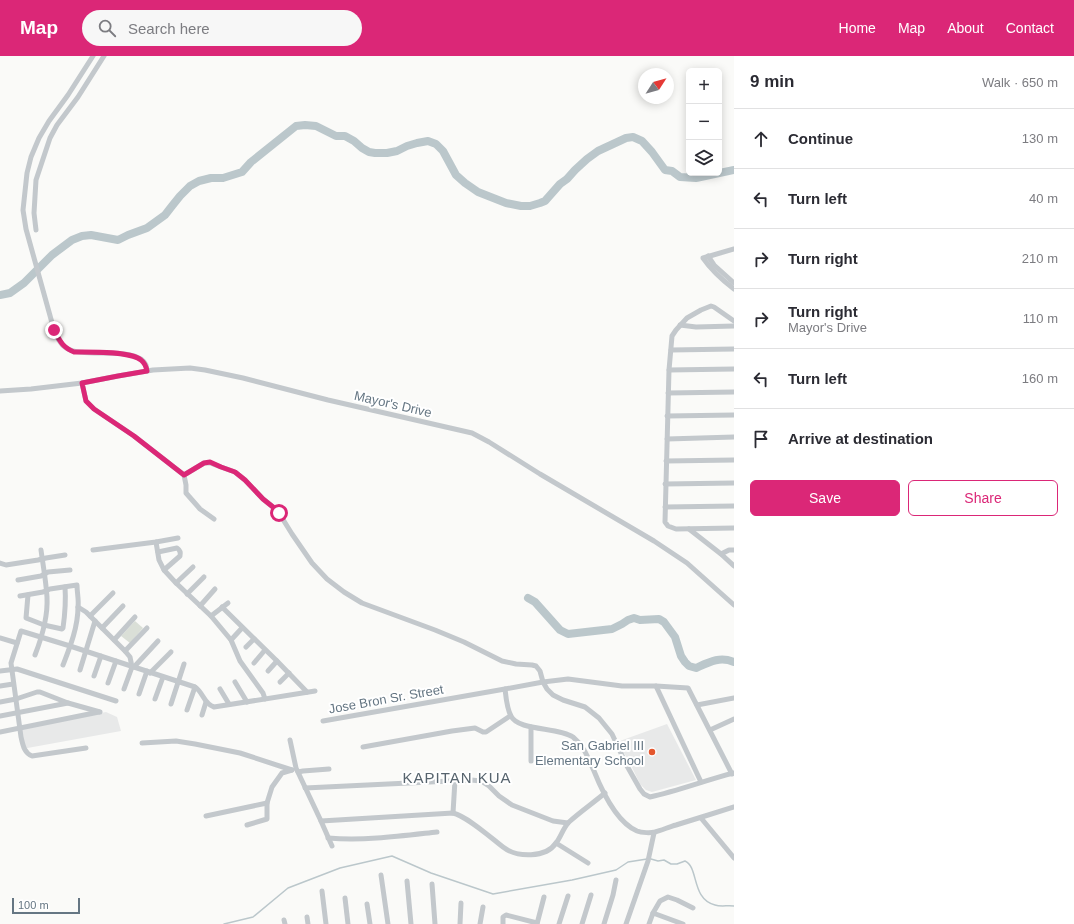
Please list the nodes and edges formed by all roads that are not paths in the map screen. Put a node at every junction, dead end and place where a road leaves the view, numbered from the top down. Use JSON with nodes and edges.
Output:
{"nodes":[{"id":1,"x":93,"y":56,"type":"edge"},
{"id":2,"x":104,"y":56,"type":"edge"},
{"id":3,"x":36,"y":230,"type":"dead end"},
{"id":4,"x":734,"y":249,"type":"edge"},
{"id":5,"x":708,"y":256,"type":"junction"},
{"id":6,"x":734,"y":283,"type":"edge"},
{"id":7,"x":734,"y":288,"type":"edge"},
{"id":8,"x":734,"y":321,"type":"edge"},
{"id":9,"x":680,"y":325,"type":"junction"},
{"id":10,"x":734,"y":326,"type":"edge"},
{"id":11,"x":734,"y":349,"type":"edge"},
{"id":12,"x":671,"y":350,"type":"junction"},
{"id":13,"x":734,"y":369,"type":"edge"},
{"id":14,"x":669,"y":370,"type":"junction"},
{"id":15,"x":147,"y":371,"type":"junction"},
{"id":16,"x":82,"y":383,"type":"junction"},
{"id":17,"x":0,"y":390,"type":"edge"},
{"id":18,"x":734,"y":392,"type":"edge"},
{"id":19,"x":668,"y":393,"type":"junction"},
{"id":20,"x":734,"y":415,"type":"edge"},
{"id":21,"x":667,"y":416,"type":"junction"},
{"id":22,"x":734,"y":437,"type":"edge"},
{"id":23,"x":667,"y":438,"type":"junction"},
{"id":24,"x":734,"y":460,"type":"edge"},
{"id":25,"x":666,"y":461,"type":"junction"},
{"id":26,"x":184,"y":475,"type":"junction"},
{"id":27,"x":734,"y":483,"type":"edge"},
{"id":28,"x":666,"y":484,"type":"junction"},
{"id":29,"x":734,"y":506,"type":"edge"},
{"id":30,"x":665,"y":507,"type":"junction"},
{"id":31,"x":214,"y":519,"type":"dead end"},
{"id":32,"x":734,"y":528,"type":"edge"},
{"id":33,"x":689,"y":529,"type":"junction"},
{"id":34,"x":178,"y":538,"type":"dead end"},
{"id":35,"x":156,"y":542,"type":"junction"},
{"id":36,"x":41,"y":550,"type":"dead end"},
{"id":37,"x":93,"y":550,"type":"dead end"},
{"id":38,"x":734,"y":550,"type":"edge"},
{"id":39,"x":158,"y":552,"type":"junction"},
{"id":40,"x":721,"y":554,"type":"junction"},
{"id":41,"x":65,"y":555,"type":"dead end"},
{"id":42,"x":42,"y":559,"type":"junction"},
{"id":43,"x":0,"y":563,"type":"edge"},
{"id":44,"x":734,"y":566,"type":"edge"},
{"id":45,"x":193,"y":567,"type":"dead end"},
{"id":46,"x":70,"y":570,"type":"dead end"},
{"id":47,"x":164,"y":570,"type":"junction"},
{"id":48,"x":44,"y":574,"type":"junction"},
{"id":49,"x":204,"y":577,"type":"dead end"},
{"id":50,"x":18,"y":580,"type":"dead end"},
{"id":51,"x":176,"y":583,"type":"junction"},
{"id":52,"x":66,"y":587,"type":"junction"},
{"id":53,"x":215,"y":589,"type":"dead end"},
{"id":54,"x":46,"y":590,"type":"junction"},
{"id":55,"x":113,"y":593,"type":"dead end"},
{"id":56,"x":28,"y":594,"type":"junction"},
{"id":57,"x":188,"y":594,"type":"junction"},
{"id":58,"x":20,"y":596,"type":"dead end"},
{"id":59,"x":228,"y":603,"type":"dead end"},
{"id":60,"x":734,"y":604,"type":"edge"},
{"id":61,"x":123,"y":606,"type":"dead end"},
{"id":62,"x":200,"y":606,"type":"junction"},
{"id":63,"x":78,"y":607,"type":"junction"},
{"id":64,"x":222,"y":608,"type":"junction"},
{"id":65,"x":90,"y":616,"type":"junction"},
{"id":66,"x":211,"y":616,"type":"junction"},
{"id":67,"x":135,"y":617,"type":"dead end"},
{"id":68,"x":95,"y":621,"type":"junction"},
{"id":69,"x":44,"y":625,"type":"junction"},
{"id":70,"x":102,"y":628,"type":"junction"},
{"id":71,"x":147,"y":628,"type":"dead end"},
{"id":72,"x":242,"y":628,"type":"junction"},
{"id":73,"x":0,"y":638,"type":"edge"},
{"id":74,"x":42,"y":638,"type":"junction"},
{"id":75,"x":254,"y":639,"type":"junction"},
{"id":76,"x":114,"y":640,"type":"junction"},
{"id":77,"x":231,"y":640,"type":"junction"},
{"id":78,"x":158,"y":641,"type":"dead end"},
{"id":79,"x":17,"y":643,"type":"junction"},
{"id":80,"x":70,"y":646,"type":"junction"},
{"id":81,"x":246,"y":647,"type":"dead end"},
{"id":82,"x":125,"y":650,"type":"junction"},
{"id":83,"x":265,"y":650,"type":"junction"},
{"id":84,"x":86,"y":651,"type":"junction"},
{"id":85,"x":171,"y":652,"type":"dead end"},
{"id":86,"x":35,"y":655,"type":"dead end"},
{"id":87,"x":101,"y":656,"type":"junction"},
{"id":88,"x":116,"y":661,"type":"junction"},
{"id":89,"x":277,"y":661,"type":"junction"},
{"id":90,"x":254,"y":663,"type":"dead end"},
{"id":91,"x":184,"y":664,"type":"dead end"},
{"id":92,"x":63,"y":665,"type":"dead end"},
{"id":93,"x":133,"y":667,"type":"junction"},
{"id":94,"x":11,"y":669,"type":"junction"},
{"id":95,"x":80,"y":670,"type":"dead end"},
{"id":96,"x":0,"y":671,"type":"edge"},
{"id":97,"x":268,"y":671,"type":"dead end"},
{"id":98,"x":149,"y":672,"type":"junction"},
{"id":99,"x":289,"y":673,"type":"junction"},
{"id":100,"x":94,"y":676,"type":"dead end"},
{"id":101,"x":163,"y":677,"type":"junction"},
{"id":102,"x":178,"y":682,"type":"junction"},
{"id":103,"x":235,"y":682,"type":"dead end"},
{"id":104,"x":280,"y":682,"type":"dead end"},
{"id":105,"x":543,"y":682,"type":"junction"},
{"id":106,"x":108,"y":683,"type":"dead end"},
{"id":107,"x":13,"y":684,"type":"junction"},
{"id":108,"x":0,"y":686,"type":"edge"},
{"id":109,"x":656,"y":686,"type":"junction"},
{"id":110,"x":195,"y":687,"type":"junction"},
{"id":111,"x":124,"y":689,"type":"dead end"},
{"id":112,"x":220,"y":689,"type":"dead end"},
{"id":113,"x":505,"y":689,"type":"junction"},
{"id":114,"x":315,"y":691,"type":"dead end"},
{"id":115,"x":307,"y":692,"type":"junction"},
{"id":116,"x":139,"y":694,"type":"dead end"},
{"id":117,"x":734,"y":698,"type":"edge"},
{"id":118,"x":16,"y":699,"type":"junction"},
{"id":119,"x":155,"y":699,"type":"dead end"},
{"id":120,"x":266,"y":699,"type":"junction"},
{"id":121,"x":116,"y":701,"type":"dead end"},
{"id":122,"x":0,"y":702,"type":"edge"},
{"id":123,"x":206,"y":702,"type":"junction"},
{"id":124,"x":247,"y":702,"type":"junction"},
{"id":125,"x":68,"y":703,"type":"junction"},
{"id":126,"x":171,"y":704,"type":"dead end"},
{"id":127,"x":229,"y":704,"type":"junction"},
{"id":128,"x":698,"y":705,"type":"junction"},
{"id":129,"x":187,"y":710,"type":"dead end"},
{"id":130,"x":18,"y":713,"type":"junction"},
{"id":131,"x":202,"y":715,"type":"dead end"},
{"id":132,"x":0,"y":716,"type":"edge"},
{"id":133,"x":510,"y":716,"type":"junction"},
{"id":134,"x":734,"y":719,"type":"edge"},
{"id":135,"x":323,"y":721,"type":"dead end"},
{"id":136,"x":531,"y":727,"type":"junction"},
{"id":137,"x":20,"y":728,"type":"junction"},
{"id":138,"x":710,"y":730,"type":"junction"},
{"id":139,"x":0,"y":732,"type":"edge"},
{"id":140,"x":290,"y":740,"type":"dead end"},
{"id":141,"x":142,"y":743,"type":"dead end"},
{"id":142,"x":363,"y":747,"type":"dead end"},
{"id":143,"x":86,"y":748,"type":"dead end"},
{"id":144,"x":531,"y":761,"type":"dead end"},
{"id":145,"x":329,"y":769,"type":"dead end"},
{"id":146,"x":295,"y":770,"type":"junction"},
{"id":147,"x":733,"y":774,"type":"edge"},
{"id":148,"x":455,"y":780,"type":"junction"},
{"id":149,"x":701,"y":782,"type":"junction"},
{"id":150,"x":305,"y":788,"type":"junction"},
{"id":151,"x":605,"y":793,"type":"junction"},
{"id":152,"x":267,"y":803,"type":"junction"},
{"id":153,"x":734,"y":807,"type":"edge"},
{"id":154,"x":453,"y":813,"type":"junction"},
{"id":155,"x":206,"y":816,"type":"dead end"},
{"id":156,"x":701,"y":818,"type":"junction"},
{"id":157,"x":321,"y":821,"type":"junction"},
{"id":158,"x":568,"y":823,"type":"junction"},
{"id":159,"x":246,"y":825,"type":"dead end"},
{"id":160,"x":437,"y":832,"type":"dead end"},
{"id":161,"x":654,"y":833,"type":"junction"},
{"id":162,"x":328,"y":838,"type":"junction"},
{"id":163,"x":556,"y":843,"type":"junction"},
{"id":164,"x":332,"y":846,"type":"dead end"},
{"id":165,"x":734,"y":858,"type":"edge"},
{"id":166,"x":588,"y":863,"type":"dead end"},
{"id":167,"x":381,"y":875,"type":"dead end"},
{"id":168,"x":616,"y":880,"type":"dead end"},
{"id":169,"x":407,"y":881,"type":"dead end"},
{"id":170,"x":432,"y":884,"type":"dead end"},
{"id":171,"x":322,"y":891,"type":"dead end"},
{"id":172,"x":590,"y":895,"type":"dead end"},
{"id":173,"x":568,"y":896,"type":"dead end"},
{"id":174,"x":544,"y":897,"type":"dead end"},
{"id":175,"x":345,"y":898,"type":"dead end"},
{"id":176,"x":461,"y":903,"type":"dead end"},
{"id":177,"x":367,"y":904,"type":"dead end"},
{"id":178,"x":483,"y":907,"type":"dead end"},
{"id":179,"x":693,"y":908,"type":"dead end"},
{"id":180,"x":653,"y":913,"type":"junction"},
{"id":181,"x":307,"y":917,"type":"dead end"},
{"id":182,"x":537,"y":923,"type":"edge"},
{"id":183,"x":308,"y":924,"type":"edge"},
{"id":184,"x":326,"y":924,"type":"edge"},
{"id":185,"x":348,"y":924,"type":"edge"},
{"id":186,"x":370,"y":924,"type":"edge"},
{"id":187,"x":388,"y":924,"type":"edge"},
{"id":188,"x":411,"y":924,"type":"edge"},
{"id":189,"x":435,"y":924,"type":"edge"},
{"id":190,"x":460,"y":924,"type":"edge"},
{"id":191,"x":480,"y":924,"type":"edge"},
{"id":192,"x":503,"y":924,"type":"edge"},
{"id":193,"x":559,"y":924,"type":"edge"},
{"id":194,"x":582,"y":924,"type":"edge"},
{"id":195,"x":604,"y":924,"type":"edge"},
{"id":196,"x":626,"y":924,"type":"edge"},
{"id":197,"x":649,"y":924,"type":"edge"},
{"id":198,"x":683,"y":924,"type":"edge"}],
"edges":[{"from":1,"to":15,"type":"street"},
{"from":2,"to":3,"type":"street"},
{"from":4,"to":5,"type":"street"},
{"from":5,"to":6,"type":"street"},
{"from":5,"to":7,"type":"street"},
{"from":8,"to":9,"type":"street"},
{"from":9,"to":10,"type":"street"},
{"from":9,"to":12,"type":"street"},
{"from":11,"to":12,"type":"street"},
{"from":12,"to":14,"type":"street"},
{"from":13,"to":14,"type":"street"},
{"from":14,"to":19,"type":"street"},
{"from":15,"to":16,"type":"street","name":"Mayor's Drive"},
{"from":15,"to":60,"type":"street","name":"Mayor's Drive"},
{"from":16,"to":17,"type":"street","name":"Mayor's Drive"},
{"from":16,"to":26,"type":"street"},
{"from":18,"to":19,"type":"street"},
{"from":19,"to":21,"type":"street"},
{"from":20,"to":21,"type":"street"},
{"from":21,"to":23,"type":"street"},
{"from":22,"to":23,"type":"street"},
{"from":23,"to":25,"type":"street"},
{"from":24,"to":25,"type":"street"},
{"from":25,"to":28,"type":"street"},
{"from":26,"to":31,"type":"street"},
{"from":26,"to":105,"type":"street"},
{"from":27,"to":28,"type":"street"},
{"from":28,"to":30,"type":"street"},
{"from":29,"to":30,"type":"street"},
{"from":30,"to":33,"type":"street"},
{"from":32,"to":33,"type":"street"},
{"from":33,"to":40,"type":"street"},
{"from":34,"to":35,"type":"street"},
{"from":35,"to":37,"type":"street"},
{"from":35,"to":39,"type":"street"},
{"from":36,"to":42,"type":"street"},
{"from":38,"to":40,"type":"street"},
{"from":39,"to":47,"type":"street"},
{"from":39,"to":47,"type":"street"},
{"from":40,"to":44,"type":"street"},
{"from":41,"to":42,"type":"street"},
{"from":42,"to":43,"type":"street"},
{"from":42,"to":48,"type":"street"},
{"from":45,"to":51,"type":"street"},
{"from":46,"to":48,"type":"street"},
{"from":47,"to":51,"type":"street"},
{"from":48,"to":50,"type":"street"},
{"from":48,"to":54,"type":"street"},
{"from":49,"to":57,"type":"street"},
{"from":51,"to":57,"type":"street"},
{"from":52,"to":54,"type":"street"},
{"from":52,"to":63,"type":"street"},
{"from":52,"to":69,"type":"street"},
{"from":53,"to":62,"type":"street"},
{"from":54,"to":56,"type":"street"},
{"from":54,"to":69,"type":"street"},
{"from":55,"to":65,"type":"street"},
{"from":56,"to":58,"type":"street"},
{"from":56,"to":69,"type":"street"},
{"from":57,"to":62,"type":"street"},
{"from":59,"to":64,"type":"street"},
{"from":61,"to":70,"type":"street"},
{"from":62,"to":66,"type":"street"},
{"from":63,"to":65,"type":"street"},
{"from":63,"to":80,"type":"street"},
{"from":64,"to":66,"type":"street"},
{"from":64,"to":72,"type":"street"},
{"from":65,"to":68,"type":"street"},
{"from":66,"to":77,"type":"street"},
{"from":67,"to":76,"type":"street"},
{"from":68,"to":70,"type":"street"},
{"from":68,"to":84,"type":"street"},
{"from":69,"to":74,"type":"street"},
{"from":70,"to":76,"type":"street"},
{"from":71,"to":82,"type":"street"},
{"from":72,"to":75,"type":"street"},
{"from":72,"to":77,"type":"street"},
{"from":73,"to":79,"type":"street"},
{"from":74,"to":79,"type":"street"},
{"from":74,"to":80,"type":"street"},
{"from":74,"to":86,"type":"street"},
{"from":75,"to":81,"type":"street"},
{"from":75,"to":83,"type":"street"},
{"from":76,"to":82,"type":"street"},
{"from":77,"to":120,"type":"street"},
{"from":78,"to":93,"type":"street"},
{"from":79,"to":94,"type":"street"},
{"from":80,"to":84,"type":"street"},
{"from":80,"to":92,"type":"street"},
{"from":82,"to":93,"type":"street"},
{"from":83,"to":89,"type":"street"},
{"from":83,"to":90,"type":"street"},
{"from":84,"to":87,"type":"street"},
{"from":84,"to":95,"type":"street"},
{"from":85,"to":98,"type":"street"},
{"from":87,"to":88,"type":"street"},
{"from":87,"to":100,"type":"street"},
{"from":88,"to":93,"type":"street"},
{"from":88,"to":106,"type":"street"},
{"from":89,"to":97,"type":"street"},
{"from":89,"to":99,"type":"street"},
{"from":91,"to":102,"type":"street"},
{"from":93,"to":98,"type":"street"},
{"from":93,"to":111,"type":"street"},
{"from":94,"to":96,"type":"street"},
{"from":94,"to":107,"type":"street"},
{"from":94,"to":121,"type":"street"},
{"from":98,"to":101,"type":"street"},
{"from":98,"to":116,"type":"street"},
{"from":99,"to":104,"type":"street"},
{"from":99,"to":115,"type":"street"},
{"from":101,"to":102,"type":"street"},
{"from":101,"to":119,"type":"street"},
{"from":102,"to":110,"type":"street"},
{"from":102,"to":126,"type":"street"},
{"from":103,"to":124,"type":"street"},
{"from":105,"to":109,"type":"street","name":"Jose Bron Sr. Street"},
{"from":105,"to":113,"type":"street","name":"Jose Bron Sr. Street"},
{"from":105,"to":149,"type":"street"},
{"from":107,"to":108,"type":"street"},
{"from":107,"to":118,"type":"street"},
{"from":109,"to":128,"type":"street","name":"Jose Bron Sr. Street"},
{"from":109,"to":149,"type":"street"},
{"from":110,"to":123,"type":"street"},
{"from":110,"to":129,"type":"street"},
{"from":112,"to":127,"type":"street"},
{"from":113,"to":133,"type":"street"},
{"from":113,"to":135,"type":"street","name":"Jose Bron Sr. Street"},
{"from":114,"to":115,"type":"street"},
{"from":115,"to":120,"type":"street"},
{"from":117,"to":128,"type":"street"},
{"from":118,"to":122,"type":"street"},
{"from":118,"to":125,"type":"street"},
{"from":118,"to":130,"type":"street"},
{"from":120,"to":124,"type":"street"},
{"from":123,"to":127,"type":"street"},
{"from":123,"to":131,"type":"street"},
{"from":124,"to":127,"type":"street"},
{"from":125,"to":130,"type":"street"},
{"from":125,"to":137,"type":"street"},
{"from":128,"to":138,"type":"street"},
{"from":130,"to":132,"type":"street"},
{"from":130,"to":137,"type":"street"},
{"from":133,"to":136,"type":"street"},
{"from":133,"to":142,"type":"street"},
{"from":134,"to":138,"type":"street"},
{"from":136,"to":144,"type":"street"},
{"from":136,"to":151,"type":"street"},
{"from":137,"to":139,"type":"street"},
{"from":137,"to":143,"type":"street"},
{"from":138,"to":147,"type":"street"},
{"from":140,"to":146,"type":"street"},
{"from":141,"to":146,"type":"street"},
{"from":145,"to":146,"type":"street"},
{"from":146,"to":150,"type":"street"},
{"from":146,"to":152,"type":"street"},
{"from":147,"to":149,"type":"street"},
{"from":148,"to":150,"type":"street"},
{"from":148,"to":154,"type":"street"},
{"from":148,"to":158,"type":"street"},
{"from":150,"to":157,"type":"street"},
{"from":151,"to":158,"type":"street"},
{"from":151,"to":161,"type":"street"},
{"from":152,"to":155,"type":"street"},
{"from":152,"to":159,"type":"street"},
{"from":153,"to":156,"type":"street"},
{"from":154,"to":157,"type":"street"},
{"from":154,"to":163,"type":"street"},
{"from":156,"to":161,"type":"street"},
{"from":156,"to":165,"type":"street"},
{"from":157,"to":162,"type":"street"},
{"from":158,"to":163,"type":"street"},
{"from":160,"to":162,"type":"street"},
{"from":161,"to":196,"type":"street"},
{"from":162,"to":164,"type":"street"},
{"from":163,"to":166,"type":"street"},
{"from":167,"to":187,"type":"street"},
{"from":168,"to":195,"type":"street"},
{"from":169,"to":188,"type":"street"},
{"from":170,"to":189,"type":"street"},
{"from":171,"to":184,"type":"street"},
{"from":172,"to":194,"type":"street"},
{"from":173,"to":193,"type":"street"},
{"from":174,"to":182,"type":"street"},
{"from":175,"to":185,"type":"street"},
{"from":176,"to":190,"type":"street"},
{"from":177,"to":186,"type":"street"},
{"from":178,"to":191,"type":"street"},
{"from":179,"to":180,"type":"street"},
{"from":180,"to":197,"type":"street"},
{"from":180,"to":198,"type":"street"},
{"from":181,"to":183,"type":"street"},
{"from":182,"to":192,"type":"street"}]}
